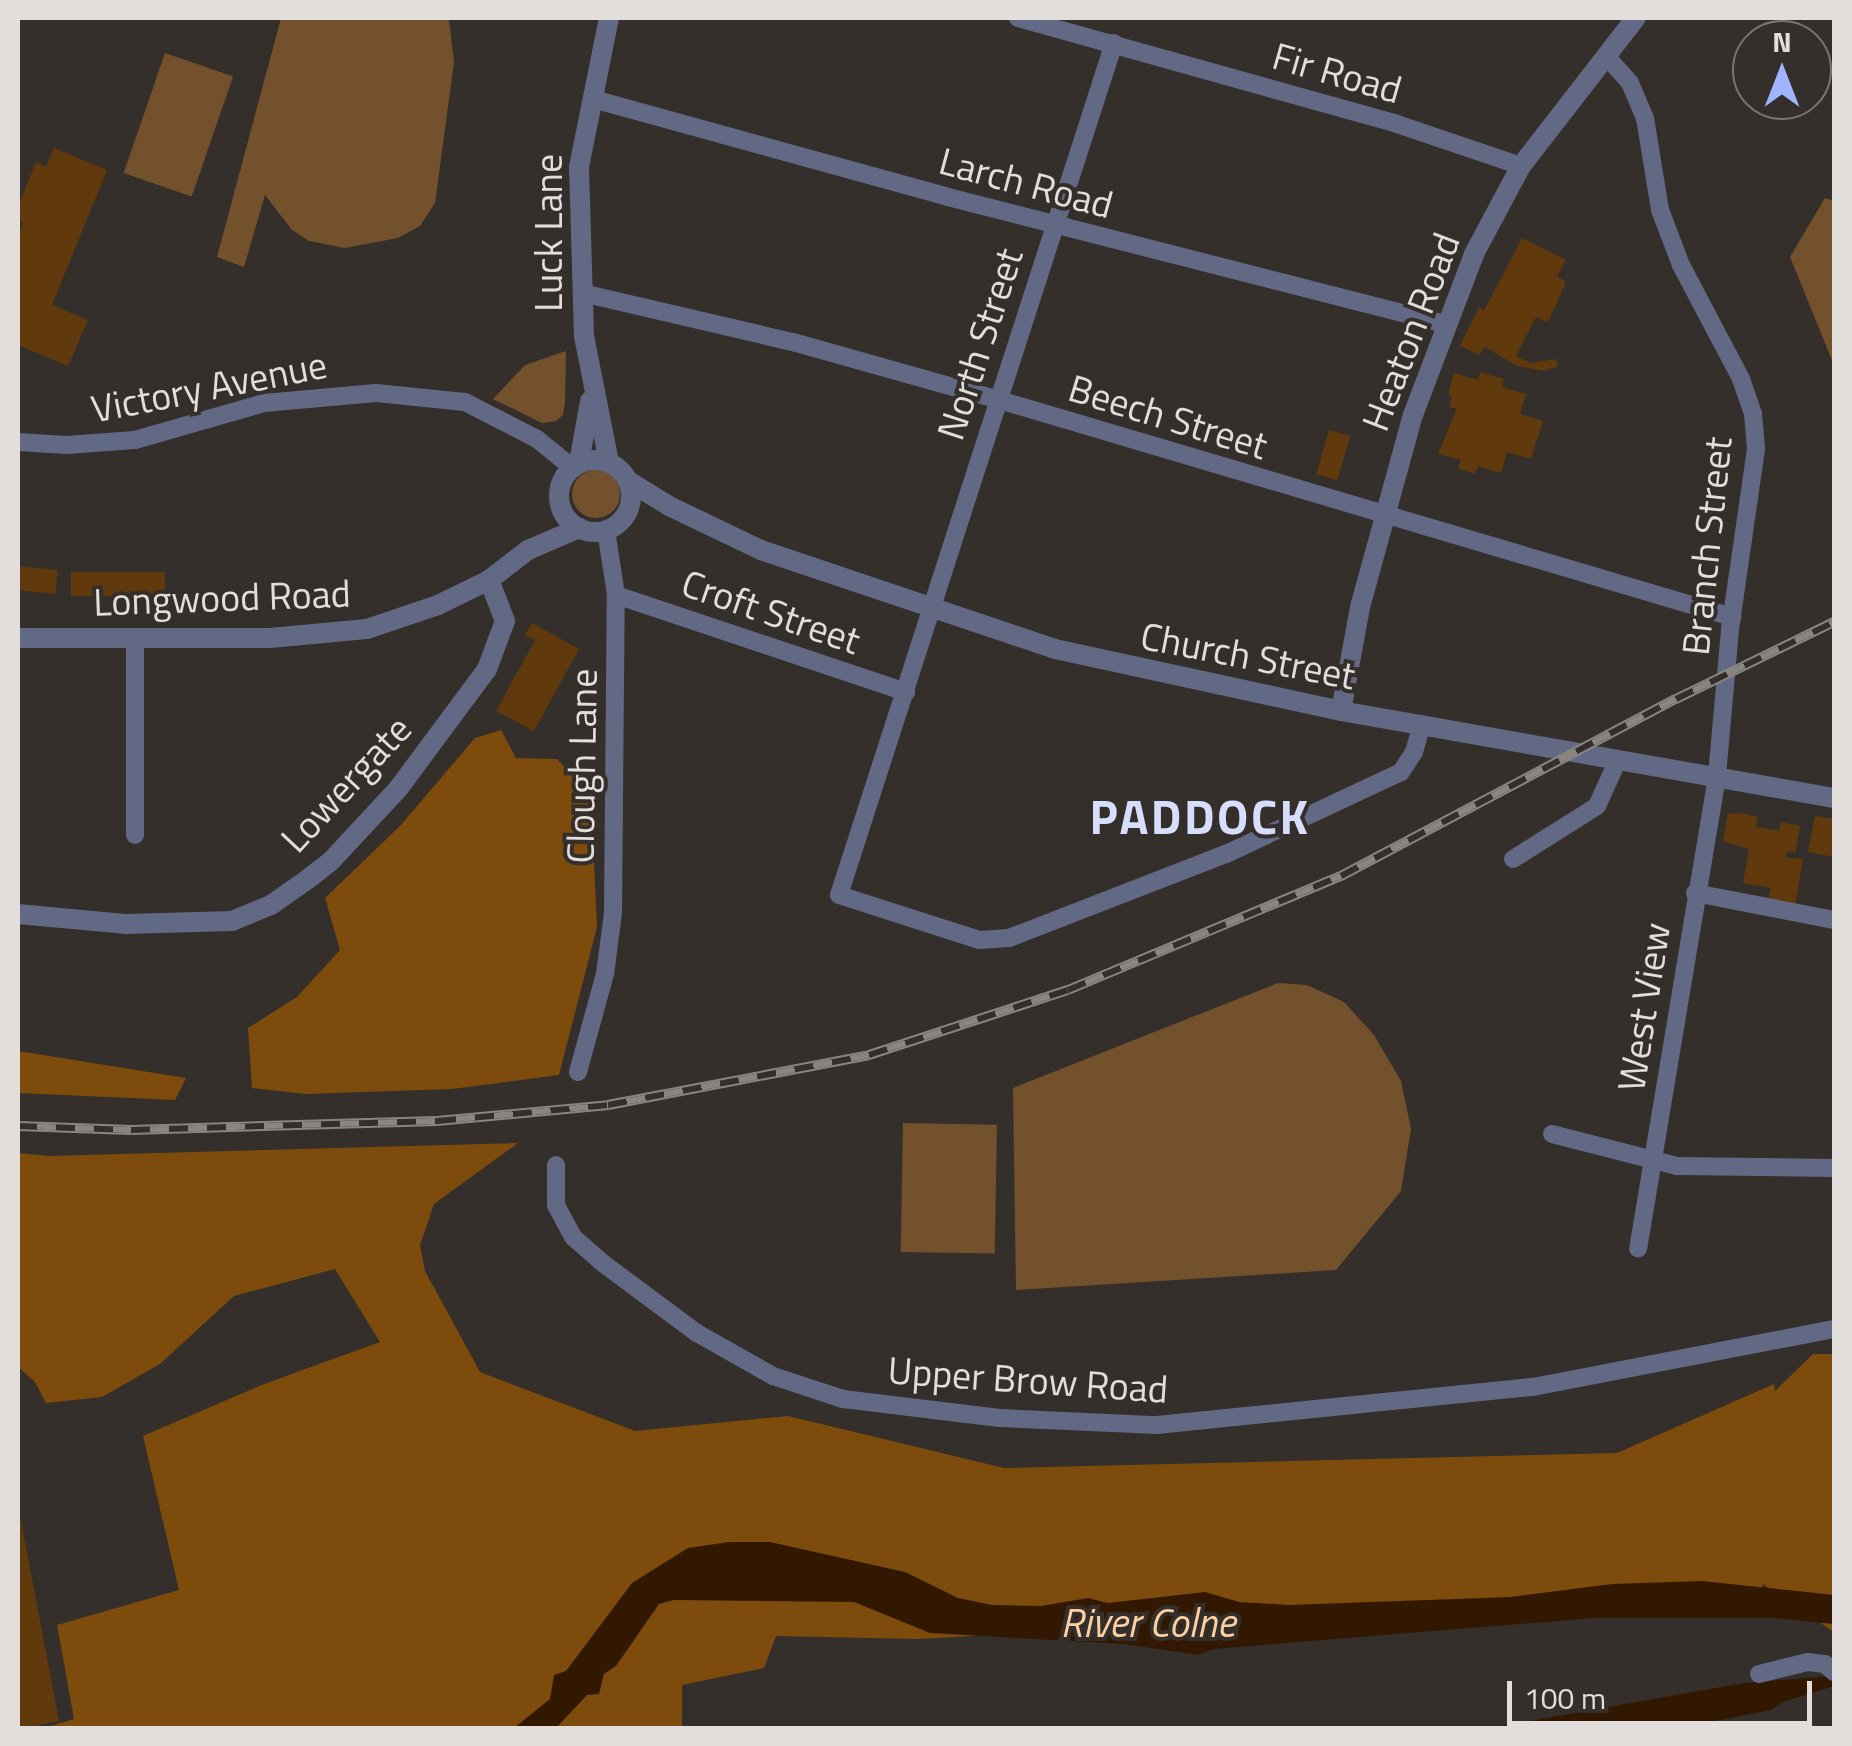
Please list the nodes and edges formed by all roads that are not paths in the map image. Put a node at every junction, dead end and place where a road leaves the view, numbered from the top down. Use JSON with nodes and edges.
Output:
{"nodes":[{"id":1,"x":610,"y":18,"type":"edge"},
{"id":2,"x":1018,"y":18,"type":"edge"},
{"id":3,"x":1636,"y":18,"type":"edge"},
{"id":4,"x":1114,"y":43,"type":"junction"},
{"id":5,"x":1606,"y":56,"type":"junction"},
{"id":6,"x":593,"y":98,"type":"junction"},
{"id":7,"x":1521,"y":166,"type":"junction"},
{"id":8,"x":1052,"y":224,"type":"junction"},
{"id":9,"x":582,"y":293,"type":"junction"},
{"id":10,"x":1444,"y":324,"type":"junction"},
{"id":11,"x":592,"y":391,"type":"junction"},
{"id":12,"x":996,"y":400,"type":"junction"},
{"id":13,"x":18,"y":442,"type":"edge"},
{"id":14,"x":610,"y":462,"type":"junction"},
{"id":15,"x":576,"y":466,"type":"junction"},
{"id":16,"x":627,"y":480,"type":"junction"},
{"id":17,"x":669,"y":506,"type":"junction"},
{"id":18,"x":562,"y":510,"type":"junction"},
{"id":19,"x":625,"y":516,"type":"junction"},
{"id":20,"x":1384,"y":516,"type":"junction"},
{"id":21,"x":579,"y":528,"type":"junction"},
{"id":22,"x":606,"y":530,"type":"junction"},
{"id":23,"x":528,"y":550,"type":"junction"},
{"id":24,"x":489,"y":580,"type":"junction"},
{"id":25,"x":616,"y":595,"type":"junction"},
{"id":26,"x":932,"y":610,"type":"junction"},
{"id":27,"x":1731,"y":624,"type":"junction"},
{"id":28,"x":18,"y":638,"type":"edge"},
{"id":29,"x":135,"y":640,"type":"junction"},
{"id":30,"x":906,"y":692,"type":"junction"},
{"id":31,"x":1341,"y":711,"type":"junction"},
{"id":32,"x":1422,"y":724,"type":"junction"},
{"id":33,"x":1607,"y":761,"type":"junction"},
{"id":34,"x":1717,"y":777,"type":"junction"},
{"id":35,"x":1834,"y":798,"type":"edge"},
{"id":36,"x":134,"y":835,"type":"dead end"},
{"id":37,"x":1512,"y":859,"type":"dead end"},
{"id":38,"x":1696,"y":893,"type":"junction"},
{"id":39,"x":18,"y":914,"type":"edge"},
{"id":40,"x":1834,"y":920,"type":"edge"},
{"id":41,"x":578,"y":1072,"type":"dead end"},
{"id":42,"x":1552,"y":1134,"type":"dead end"},
{"id":43,"x":1652,"y":1159,"type":"junction"},
{"id":44,"x":556,"y":1166,"type":"dead end"},
{"id":45,"x":1834,"y":1168,"type":"edge"},
{"id":46,"x":1638,"y":1248,"type":"dead end"},
{"id":47,"x":1834,"y":1329,"type":"edge"},
{"id":48,"x":1834,"y":1672,"type":"edge"},
{"id":49,"x":1759,"y":1674,"type":"dead end"}],
"edges":[{"from":1,"to":6,"type":"street","name":"Luck Lane"},
{"from":2,"to":4,"type":"street","name":"Fir Road"},
{"from":3,"to":5,"type":"street","name":"Heaton Road"},
{"from":4,"to":7,"type":"street","name":"Fir Road"},
{"from":4,"to":8,"type":"street","name":"North Street"},
{"from":5,"to":7,"type":"street","name":"Heaton Road"},
{"from":5,"to":27,"type":"street","name":"Branch Street"},
{"from":6,"to":8,"type":"street","name":"Larch Road"},
{"from":6,"to":9,"type":"street","name":"Luck Lane"},
{"from":7,"to":10,"type":"street","name":"Heaton Road"},
{"from":8,"to":10,"type":"street","name":"Larch Road"},
{"from":8,"to":12,"type":"street","name":"North Street"},
{"from":9,"to":11,"type":"street","name":"Luck Lane"},
{"from":9,"to":12,"type":"street","name":"Beech Street"},
{"from":10,"to":20,"type":"street","name":"Heaton Road"},
{"from":11,"to":14,"type":"street","name":"Luck Lane"},
{"from":11,"to":15,"type":"street","name":"Luck Lane"},
{"from":12,"to":20,"type":"street","name":"Beech Street"},
{"from":12,"to":26,"type":"street","name":"North Street"},
{"from":13,"to":15,"type":"street","name":"Victory Avenue"},
{"from":14,"to":15,"type":"street"},
{"from":14,"to":16,"type":"street"},
{"from":15,"to":18,"type":"street"},
{"from":16,"to":17,"type":"street","name":"Church Street"},
{"from":16,"to":19,"type":"street"},
{"from":17,"to":19,"type":"street"},
{"from":17,"to":26,"type":"street","name":"Church Street"},
{"from":18,"to":21,"type":"street"},
{"from":18,"to":23,"type":"street","name":"Longwood Road"},
{"from":19,"to":22,"type":"street"},
{"from":20,"to":27,"type":"street","name":"Beech Street"},
{"from":20,"to":31,"type":"street","name":"Heaton Road"},
{"from":21,"to":22,"type":"street"},
{"from":21,"to":23,"type":"street","name":"Longwood Road"},
{"from":22,"to":25,"type":"street","name":"Clough Lane"},
{"from":23,"to":24,"type":"street","name":"Longwood Road"},
{"from":24,"to":29,"type":"street","name":"Longwood Road"},
{"from":24,"to":39,"type":"street","name":"Lowergate"},
{"from":25,"to":30,"type":"street","name":"Croft Street"},
{"from":25,"to":41,"type":"street","name":"Clough Lane"},
{"from":26,"to":30,"type":"street","name":"North Street"},
{"from":26,"to":31,"type":"street","name":"Church Street"},
{"from":27,"to":34,"type":"street","name":"Branch Street"},
{"from":28,"to":29,"type":"street","name":"Longwood Road"},
{"from":29,"to":36,"type":"street"},
{"from":30,"to":32,"type":"street","name":"North Street"},
{"from":31,"to":32,"type":"street","name":"Church Street"},
{"from":32,"to":33,"type":"street","name":"Church Street"},
{"from":33,"to":34,"type":"street","name":"Church Street"},
{"from":33,"to":37,"type":"street"},
{"from":34,"to":35,"type":"street","name":"Church Street"},
{"from":34,"to":38,"type":"street","name":"West View"},
{"from":38,"to":40,"type":"street"},
{"from":38,"to":43,"type":"street","name":"West View"},
{"from":42,"to":43,"type":"street"},
{"from":43,"to":45,"type":"street"},
{"from":43,"to":46,"type":"street","name":"West View"},
{"from":44,"to":47,"type":"street","name":"Upper Brow Road"},
{"from":48,"to":49,"type":"street"}]}
